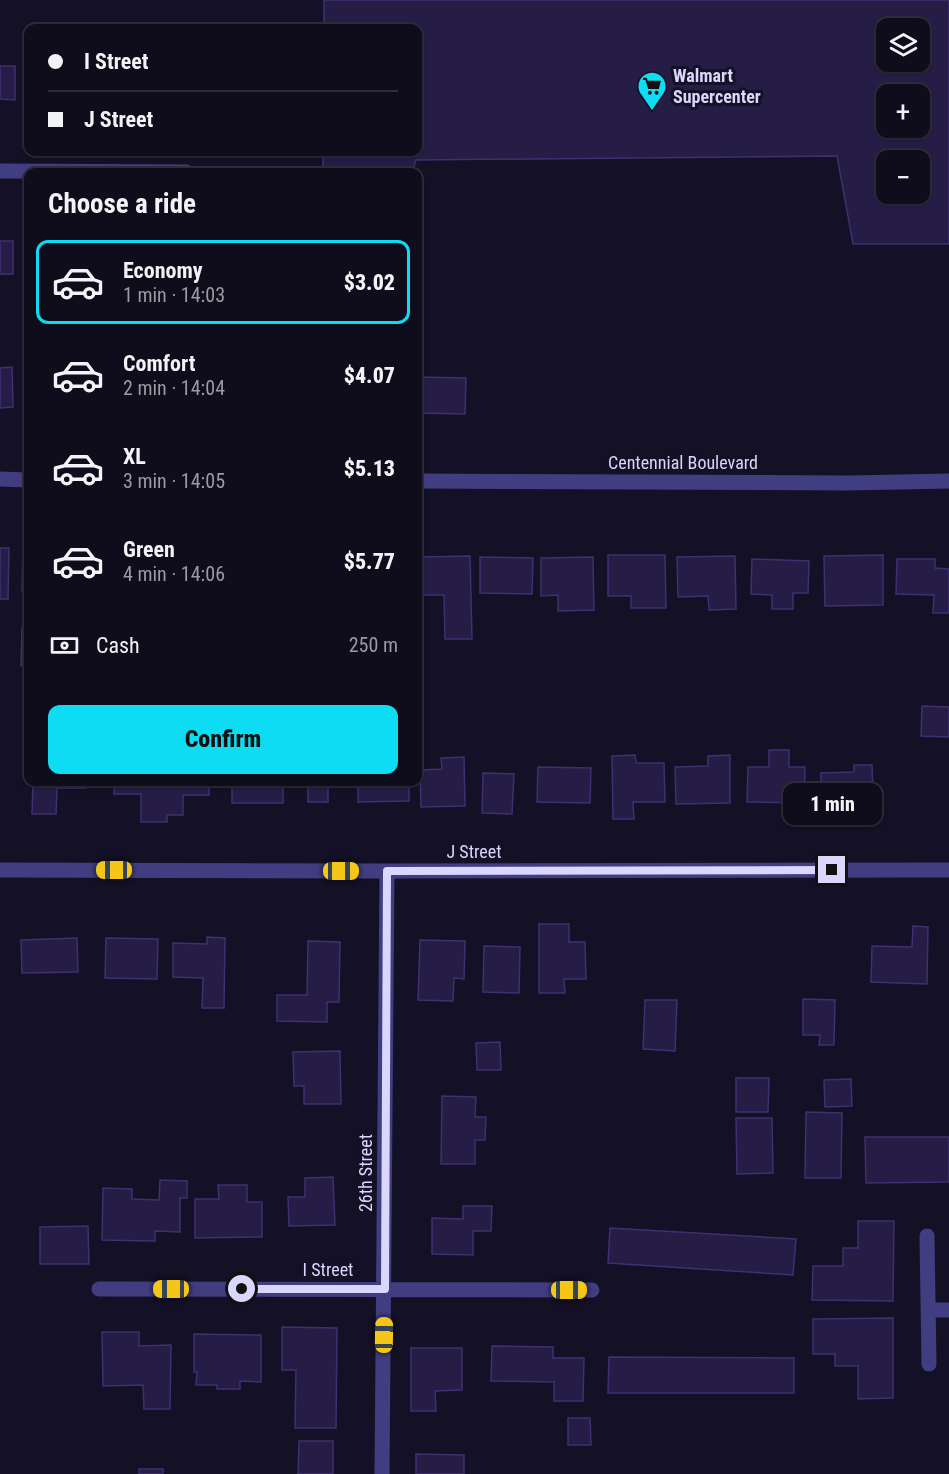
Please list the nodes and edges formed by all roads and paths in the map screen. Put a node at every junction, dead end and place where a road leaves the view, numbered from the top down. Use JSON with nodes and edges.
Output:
{"nodes":[{"id":1,"x":0,"y":171,"type":"edge"},
{"id":2,"x":24,"y":171,"type":"edge"},
{"id":3,"x":0,"y":480,"type":"edge"},
{"id":4,"x":24,"y":480,"type":"edge"},
{"id":5,"x":422,"y":481,"type":"edge"},
{"id":6,"x":949,"y":481,"type":"edge"},
{"id":7,"x":0,"y":870,"type":"edge"},
{"id":8,"x":949,"y":870,"type":"edge"},
{"id":9,"x":387,"y":871,"type":"junction"},
{"id":10,"x":927,"y":1236,"type":"dead end"},
{"id":11,"x":99,"y":1289,"type":"dead end"},
{"id":12,"x":385,"y":1289,"type":"junction"},
{"id":13,"x":592,"y":1290,"type":"dead end"},
{"id":14,"x":928,"y":1310,"type":"junction"},
{"id":15,"x":949,"y":1310,"type":"edge"},
{"id":16,"x":928,"y":1364,"type":"dead end"},
{"id":17,"x":382,"y":1474,"type":"edge"}],
"edges":[{"from":1,"to":2,"type":"street"},
{"from":3,"to":4,"type":"street"},
{"from":5,"to":6,"type":"street","name":"Centennial Boulevard"},
{"from":7,"to":9,"type":"street","name":"J Street"},
{"from":8,"to":9,"type":"street","name":"J Street"},
{"from":9,"to":12,"type":"street","name":"26th Street"},
{"from":10,"to":14,"type":"street"},
{"from":11,"to":12,"type":"street","name":"I Street"},
{"from":12,"to":13,"type":"street","name":"I Street"},
{"from":12,"to":17,"type":"street","name":"26th Street"},
{"from":14,"to":15,"type":"street"},
{"from":14,"to":16,"type":"street"}]}
